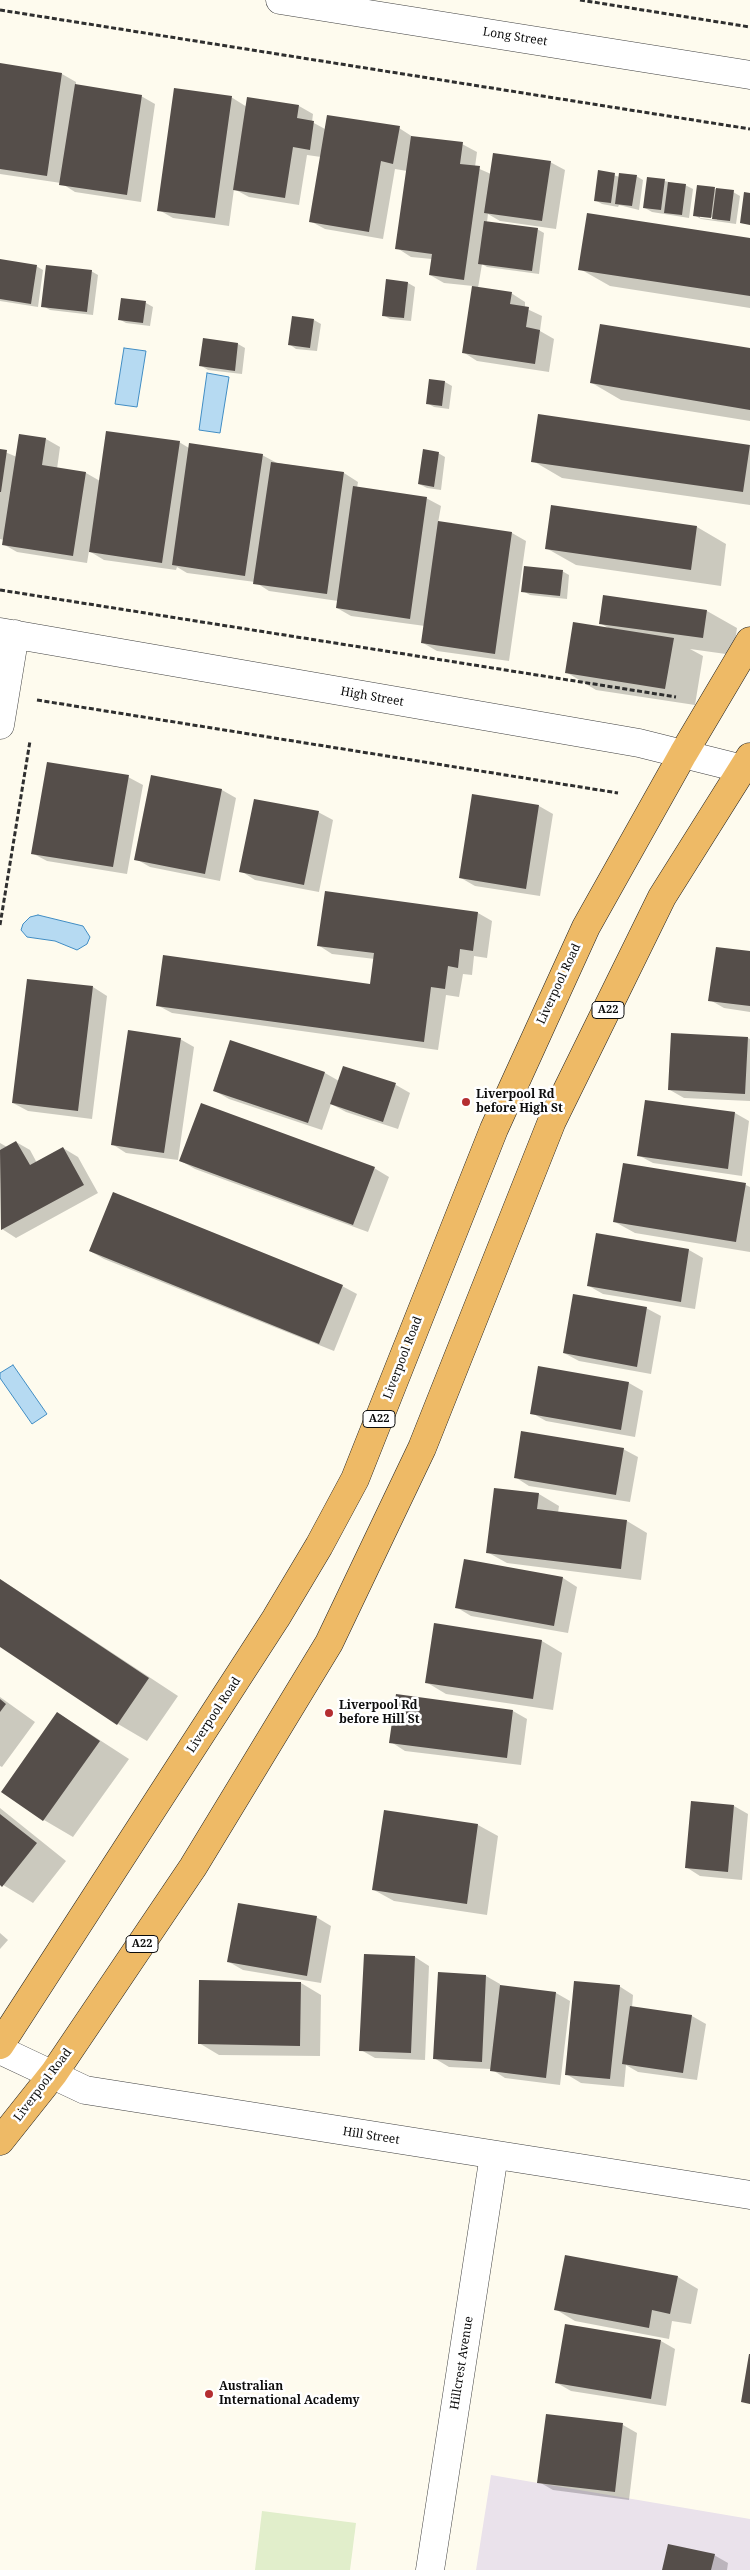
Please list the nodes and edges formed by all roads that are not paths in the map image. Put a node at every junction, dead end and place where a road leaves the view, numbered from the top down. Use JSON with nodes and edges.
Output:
{"nodes":[{"id":1,"x":280,"y":0,"type":"edge"},
{"id":2,"x":750,"y":75,"type":"edge"},
{"id":3,"x":8,"y":633,"type":"edge"},
{"id":4,"x":750,"y":641,"type":"edge"},
{"id":5,"x":0,"y":725,"type":"edge"},
{"id":6,"x":683,"y":754,"type":"junction"},
{"id":7,"x":746,"y":763,"type":"edge"},
{"id":8,"x":0,"y":2045,"type":"edge"},
{"id":9,"x":0,"y":2050,"type":"edge"},
{"id":10,"x":54,"y":2073,"type":"junction"},
{"id":11,"x":0,"y":2141,"type":"edge"},
{"id":12,"x":494,"y":2155,"type":"junction"},
{"id":13,"x":750,"y":2195,"type":"edge"},
{"id":14,"x":430,"y":2570,"type":"edge"}],
"edges":[{"from":1,"to":2,"type":"street","name":"Long Street"},
{"from":3,"to":5,"type":"street"},
{"from":3,"to":6,"type":"street","name":"High Street"},
{"from":4,"to":6,"type":"highway","name":"Liverpool Road","number":"A22"},
{"from":6,"to":7,"type":"street","name":"High Street"},
{"from":6,"to":8,"type":"highway","name":"Liverpool Road","number":"A22"},
{"from":7,"to":10,"type":"highway","name":"Liverpool Road","number":"A22"},
{"from":9,"to":10,"type":"street","name":"Hill Street"},
{"from":10,"to":11,"type":"highway","name":"Liverpool Road","number":"A22"},
{"from":10,"to":12,"type":"street","name":"Hill Street"},
{"from":12,"to":13,"type":"street","name":"Hill Street"},
{"from":12,"to":14,"type":"street","name":"Hillcrest Avenue"}]}
